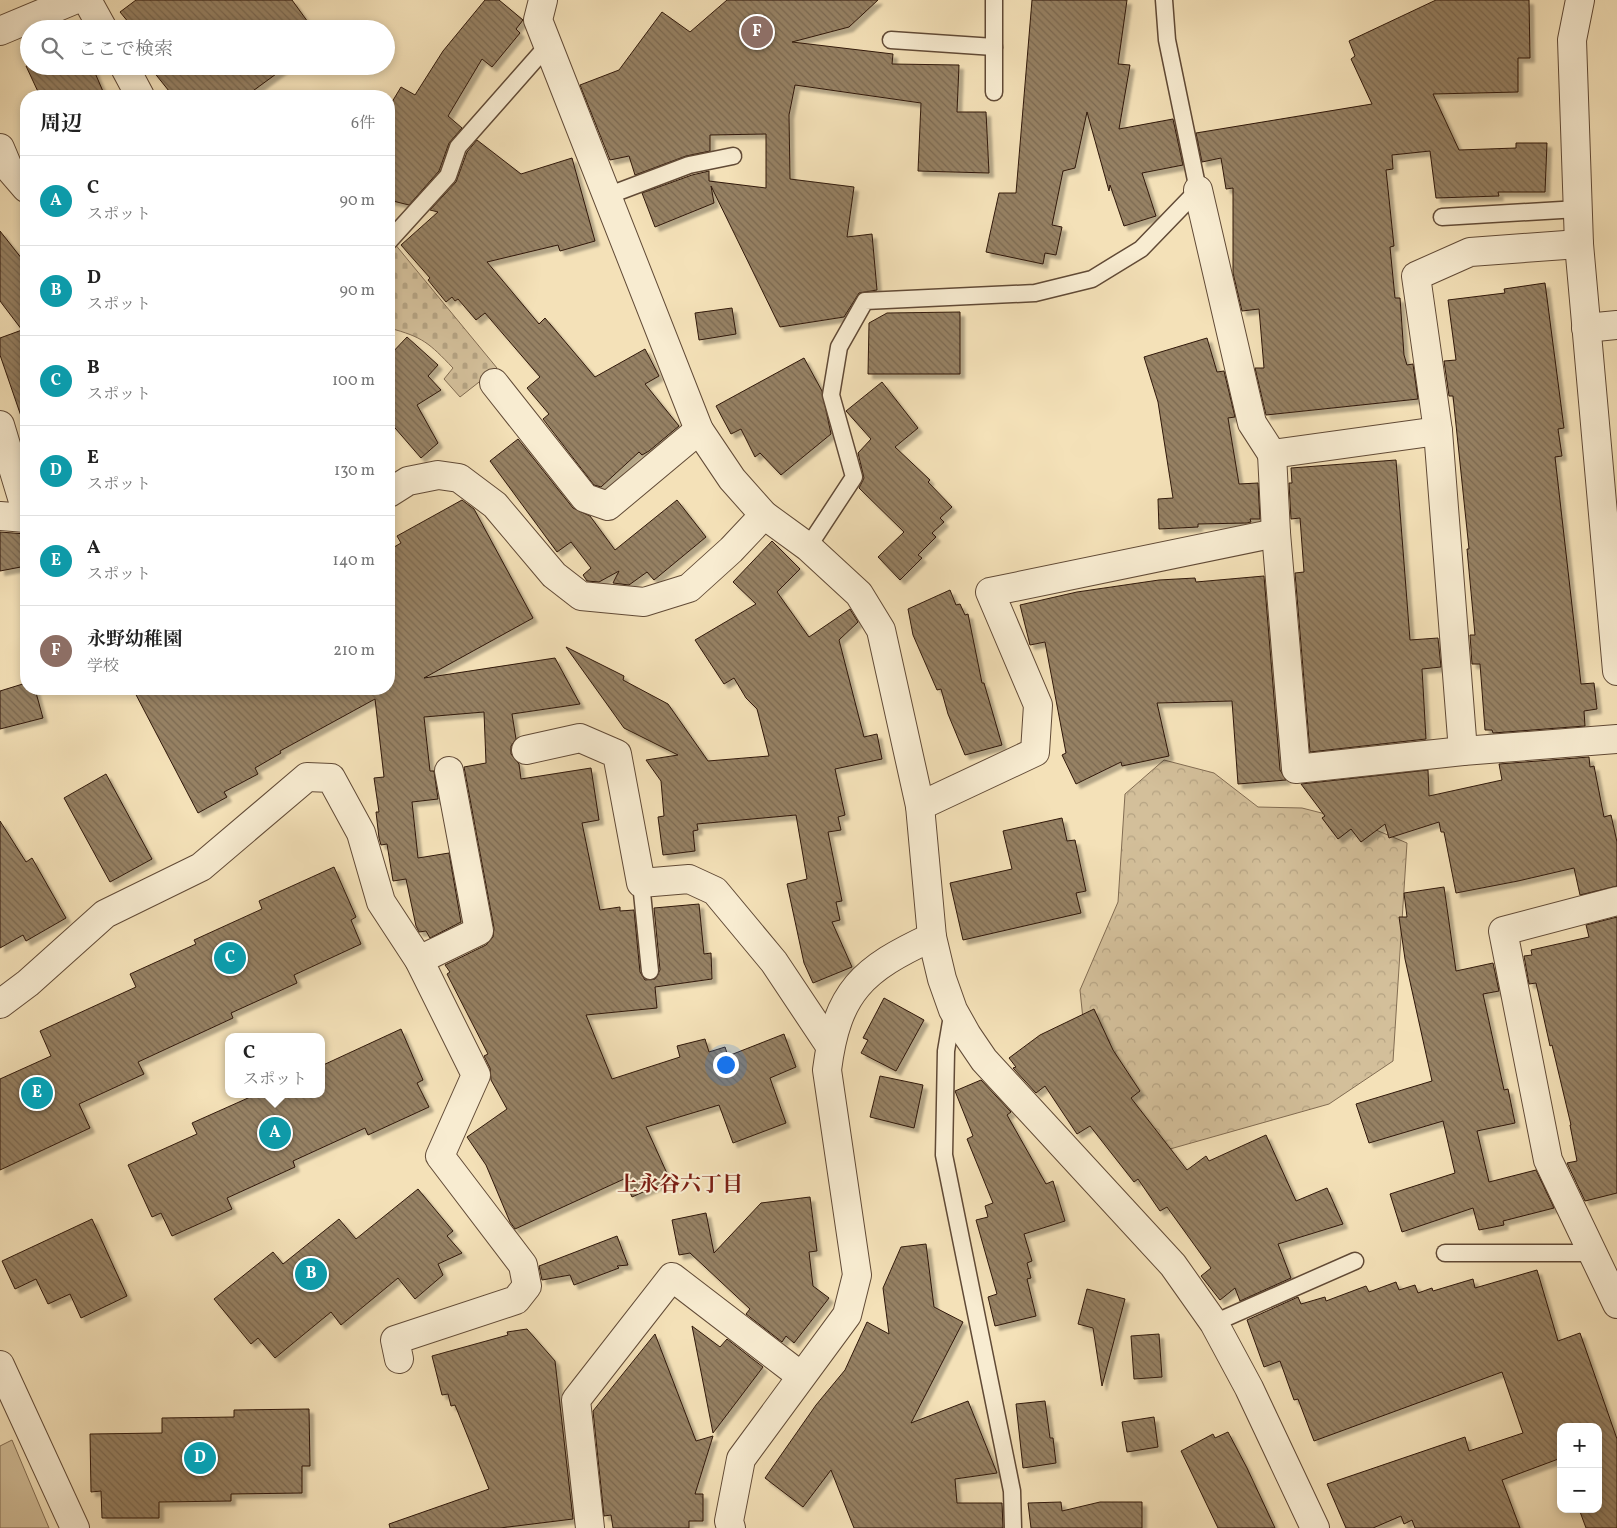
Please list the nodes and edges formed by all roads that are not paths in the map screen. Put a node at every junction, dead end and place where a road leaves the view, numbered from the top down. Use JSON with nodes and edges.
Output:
{"nodes":[{"id":1,"x":74,"y":0,"type":"edge"},
{"id":2,"x":87,"y":0,"type":"edge"},
{"id":3,"x":543,"y":0,"type":"edge"},
{"id":4,"x":994,"y":0,"type":"edge"},
{"id":5,"x":1164,"y":0,"type":"edge"},
{"id":6,"x":1580,"y":0,"type":"edge"},
{"id":7,"x":26,"y":20,"type":"edge"},
{"id":8,"x":98,"y":20,"type":"edge"},
{"id":9,"x":20,"y":23,"type":"edge"},
{"id":10,"x":0,"y":31,"type":"edge"},
{"id":11,"x":891,"y":40,"type":"dead end"},
{"id":12,"x":548,"y":45,"type":"junction"},
{"id":13,"x":994,"y":46,"type":"junction"},
{"id":14,"x":129,"y":75,"type":"edge"},
{"id":15,"x":137,"y":90,"type":"edge"},
{"id":16,"x":994,"y":92,"type":"dead end"},
{"id":17,"x":0,"y":148,"type":"edge"},
{"id":18,"x":733,"y":156,"type":"dead end"},
{"id":19,"x":20,"y":181,"type":"edge"},
{"id":20,"x":1198,"y":190,"type":"junction"},
{"id":21,"x":607,"y":196,"type":"junction"},
{"id":22,"x":1578,"y":209,"type":"junction"},
{"id":23,"x":1442,"y":217,"type":"dead end"},
{"id":24,"x":395,"y":234,"type":"edge"},
{"id":25,"x":1579,"y":244,"type":"junction"},
{"id":26,"x":1617,"y":325,"type":"edge"},
{"id":27,"x":1586,"y":328,"type":"junction"},
{"id":28,"x":494,"y":383,"type":"dead end"},
{"id":29,"x":0,"y":425,"type":"edge"},
{"id":30,"x":699,"y":430,"type":"junction"},
{"id":31,"x":1438,"y":431,"type":"junction"},
{"id":32,"x":1272,"y":454,"type":"junction"},
{"id":33,"x":395,"y":489,"type":"edge"},
{"id":34,"x":20,"y":491,"type":"edge"},
{"id":35,"x":764,"y":515,"type":"junction"},
{"id":36,"x":0,"y":516,"type":"edge"},
{"id":37,"x":20,"y":518,"type":"edge"},
{"id":38,"x":1276,"y":534,"type":"junction"},
{"id":39,"x":808,"y":547,"type":"junction"},
{"id":40,"x":1617,"y":671,"type":"edge"},
{"id":41,"x":1617,"y":739,"type":"edge"},
{"id":42,"x":526,"y":750,"type":"dead end"},
{"id":43,"x":1462,"y":752,"type":"junction"},
{"id":44,"x":449,"y":772,"type":"dead end"},
{"id":45,"x":920,"y":806,"type":"junction"},
{"id":46,"x":641,"y":883,"type":"junction"},
{"id":47,"x":1617,"y":900,"type":"edge"},
{"id":48,"x":932,"y":937,"type":"junction"},
{"id":49,"x":419,"y":960,"type":"junction"},
{"id":50,"x":650,"y":971,"type":"dead end"},
{"id":51,"x":0,"y":1004,"type":"edge"},
{"id":52,"x":953,"y":1010,"type":"junction"},
{"id":53,"x":830,"y":1046,"type":"junction"},
{"id":54,"x":1445,"y":1253,"type":"dead end"},
{"id":55,"x":1592,"y":1253,"type":"junction"},
{"id":56,"x":1355,"y":1261,"type":"dead end"},
{"id":57,"x":1617,"y":1304,"type":"edge"},
{"id":58,"x":1214,"y":1323,"type":"junction"},
{"id":59,"x":399,"y":1359,"type":"dead end"},
{"id":60,"x":0,"y":1365,"type":"edge"},
{"id":61,"x":801,"y":1376,"type":"junction"},
{"id":62,"x":76,"y":1528,"type":"edge"},
{"id":63,"x":590,"y":1528,"type":"edge"},
{"id":64,"x":731,"y":1528,"type":"edge"},
{"id":65,"x":1013,"y":1528,"type":"edge"},
{"id":66,"x":1315,"y":1528,"type":"edge"}],
"edges":[{"from":1,"to":7,"type":"street"},
{"from":2,"to":8,"type":"street"},
{"from":3,"to":12,"type":"street"},
{"from":4,"to":13,"type":"lane"},
{"from":5,"to":20,"type":"lane"},
{"from":6,"to":22,"type":"street"},
{"from":9,"to":10,"type":"street"},
{"from":11,"to":13,"type":"lane"},
{"from":12,"to":21,"type":"street"},
{"from":12,"to":24,"type":"lane"},
{"from":13,"to":16,"type":"lane"},
{"from":14,"to":15,"type":"street"},
{"from":17,"to":19,"type":"street"},
{"from":18,"to":21,"type":"lane"},
{"from":20,"to":32,"type":"street"},
{"from":20,"to":39,"type":"lane"},
{"from":21,"to":30,"type":"street"},
{"from":22,"to":23,"type":"lane"},
{"from":22,"to":25,"type":"street"},
{"from":25,"to":27,"type":"street"},
{"from":25,"to":31,"type":"street"},
{"from":26,"to":27,"type":"street"},
{"from":27,"to":40,"type":"street"},
{"from":28,"to":30,"type":"street"},
{"from":29,"to":34,"type":"street"},
{"from":30,"to":35,"type":"street"},
{"from":31,"to":32,"type":"street"},
{"from":31,"to":43,"type":"street"},
{"from":32,"to":38,"type":"street"},
{"from":33,"to":35,"type":"street"},
{"from":35,"to":39,"type":"street"},
{"from":36,"to":37,"type":"street"},
{"from":38,"to":43,"type":"street"},
{"from":38,"to":45,"type":"street"},
{"from":39,"to":45,"type":"street"},
{"from":41,"to":43,"type":"street"},
{"from":42,"to":46,"type":"street"},
{"from":44,"to":49,"type":"street"},
{"from":45,"to":48,"type":"street"},
{"from":46,"to":50,"type":"lane"},
{"from":46,"to":53,"type":"street"},
{"from":47,"to":55,"type":"street"},
{"from":48,"to":52,"type":"street"},
{"from":48,"to":53,"type":"street"},
{"from":49,"to":51,"type":"street"},
{"from":49,"to":59,"type":"street"},
{"from":52,"to":58,"type":"street"},
{"from":52,"to":65,"type":"lane"},
{"from":53,"to":61,"type":"street"},
{"from":54,"to":55,"type":"lane"},
{"from":55,"to":57,"type":"street"},
{"from":56,"to":58,"type":"lane"},
{"from":58,"to":66,"type":"street"},
{"from":60,"to":62,"type":"street"},
{"from":61,"to":63,"type":"street"},
{"from":61,"to":64,"type":"street"}]}
